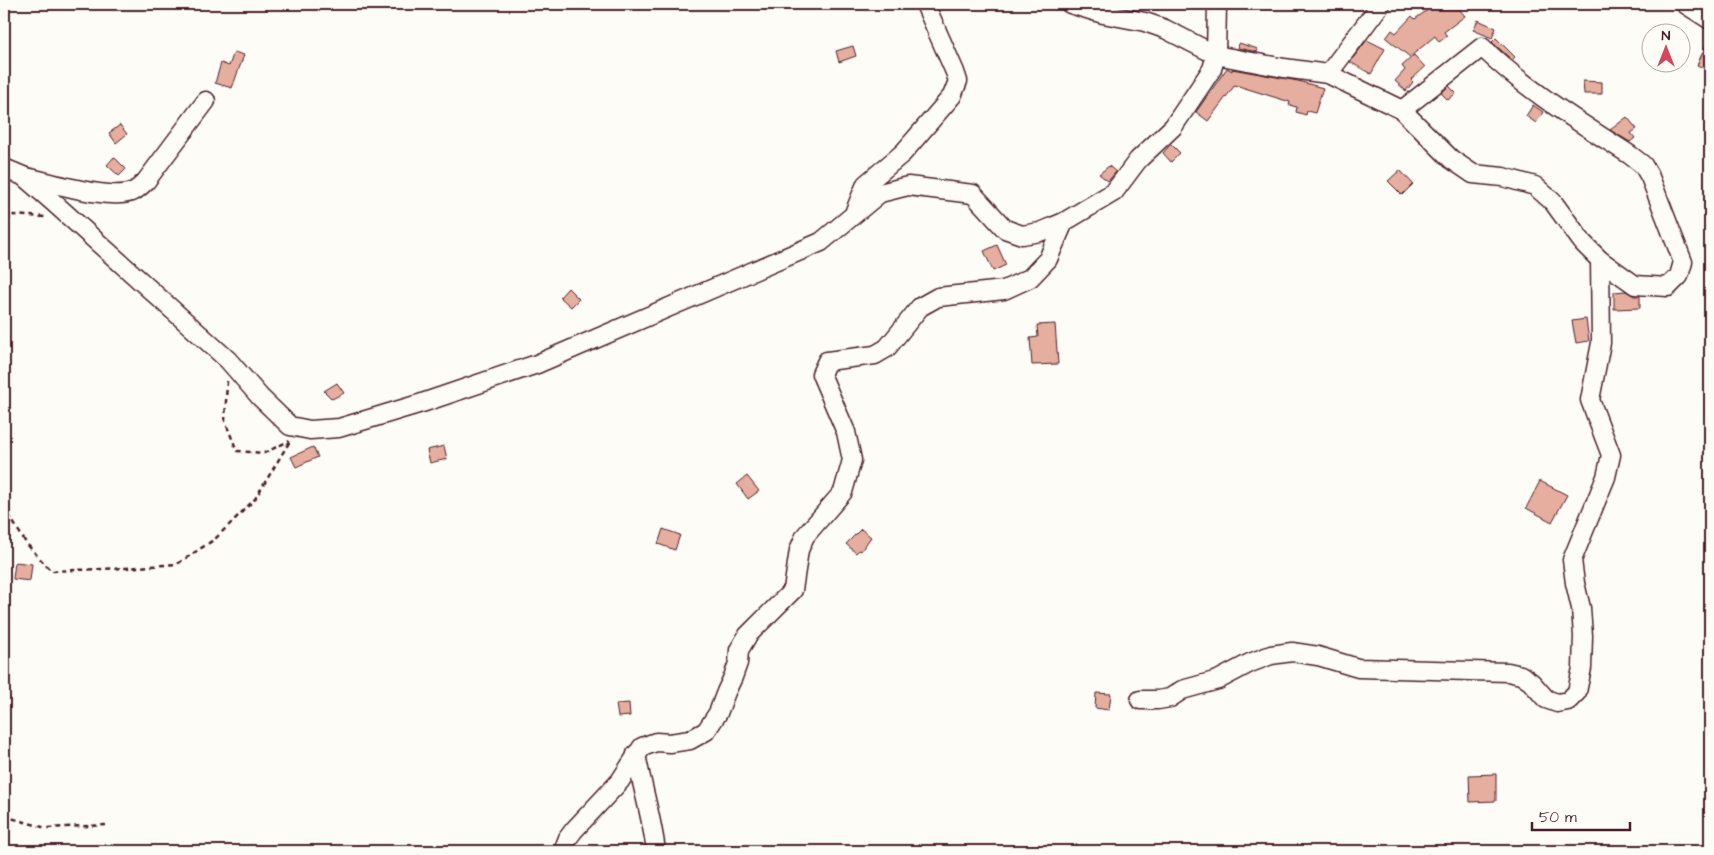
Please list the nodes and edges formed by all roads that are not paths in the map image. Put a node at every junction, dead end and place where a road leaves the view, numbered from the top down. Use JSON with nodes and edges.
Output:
{"nodes":[{"id":1,"x":925,"y":4,"type":"edge"},
{"id":2,"x":1070,"y":4,"type":"edge"},
{"id":3,"x":1217,"y":4,"type":"edge"},
{"id":4,"x":1380,"y":4,"type":"edge"},
{"id":5,"x":1685,"y":4,"type":"edge"},
{"id":6,"x":1710,"y":20,"type":"edge"},
{"id":7,"x":1216,"y":55,"type":"junction"},
{"id":8,"x":1328,"y":74,"type":"junction"},
{"id":9,"x":206,"y":101,"type":"dead end"},
{"id":10,"x":1402,"y":110,"type":"junction"},
{"id":11,"x":4,"y":168,"type":"edge"},
{"id":12,"x":23,"y":176,"type":"junction"},
{"id":13,"x":854,"y":214,"type":"junction"},
{"id":14,"x":1064,"y":222,"type":"junction"},
{"id":15,"x":1600,"y":260,"type":"junction"},
{"id":16,"x":1140,"y":700,"type":"dead end"},
{"id":17,"x":636,"y":754,"type":"junction"},
{"id":18,"x":563,"y":851,"type":"edge"},
{"id":19,"x":656,"y":851,"type":"edge"}],
"edges":[{"from":1,"to":13,"type":"street"},
{"from":2,"to":7,"type":"street"},
{"from":3,"to":7,"type":"street"},
{"from":4,"to":8,"type":"street"},
{"from":5,"to":6,"type":"street"},
{"from":7,"to":8,"type":"street"},
{"from":7,"to":14,"type":"street"},
{"from":8,"to":10,"type":"street"},
{"from":9,"to":12,"type":"street"},
{"from":10,"to":15,"type":"street"},
{"from":10,"to":15,"type":"street"},
{"from":11,"to":12,"type":"street"},
{"from":12,"to":13,"type":"street"},
{"from":13,"to":14,"type":"street"},
{"from":14,"to":17,"type":"street"},
{"from":15,"to":16,"type":"street"},
{"from":17,"to":18,"type":"street"},
{"from":17,"to":19,"type":"street"}]}
